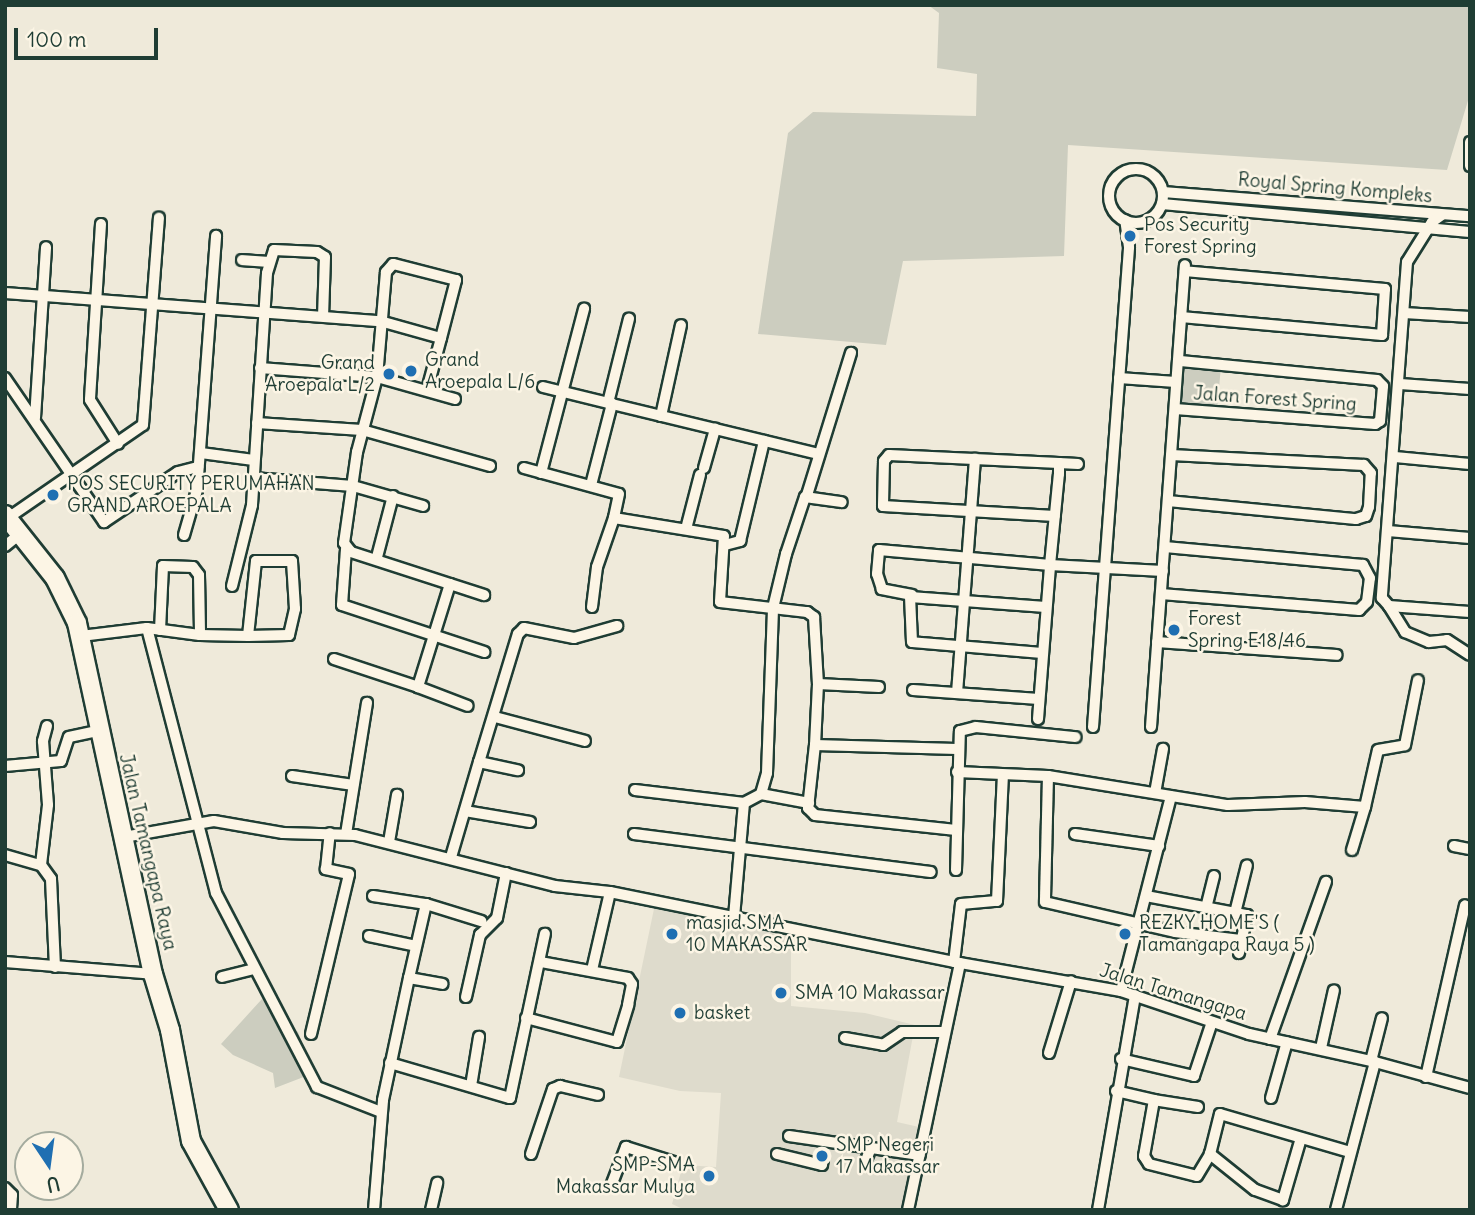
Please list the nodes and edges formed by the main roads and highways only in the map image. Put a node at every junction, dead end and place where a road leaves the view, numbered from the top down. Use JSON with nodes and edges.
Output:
{"nodes":[{"id":1,"x":6,"y":516,"type":"edge"},
{"id":2,"x":229,"y":1210,"type":"edge"}],
"edges":[{"from":1,"to":2,"type":"main road","name":"Jalan Tamangapa Raya"}]}
